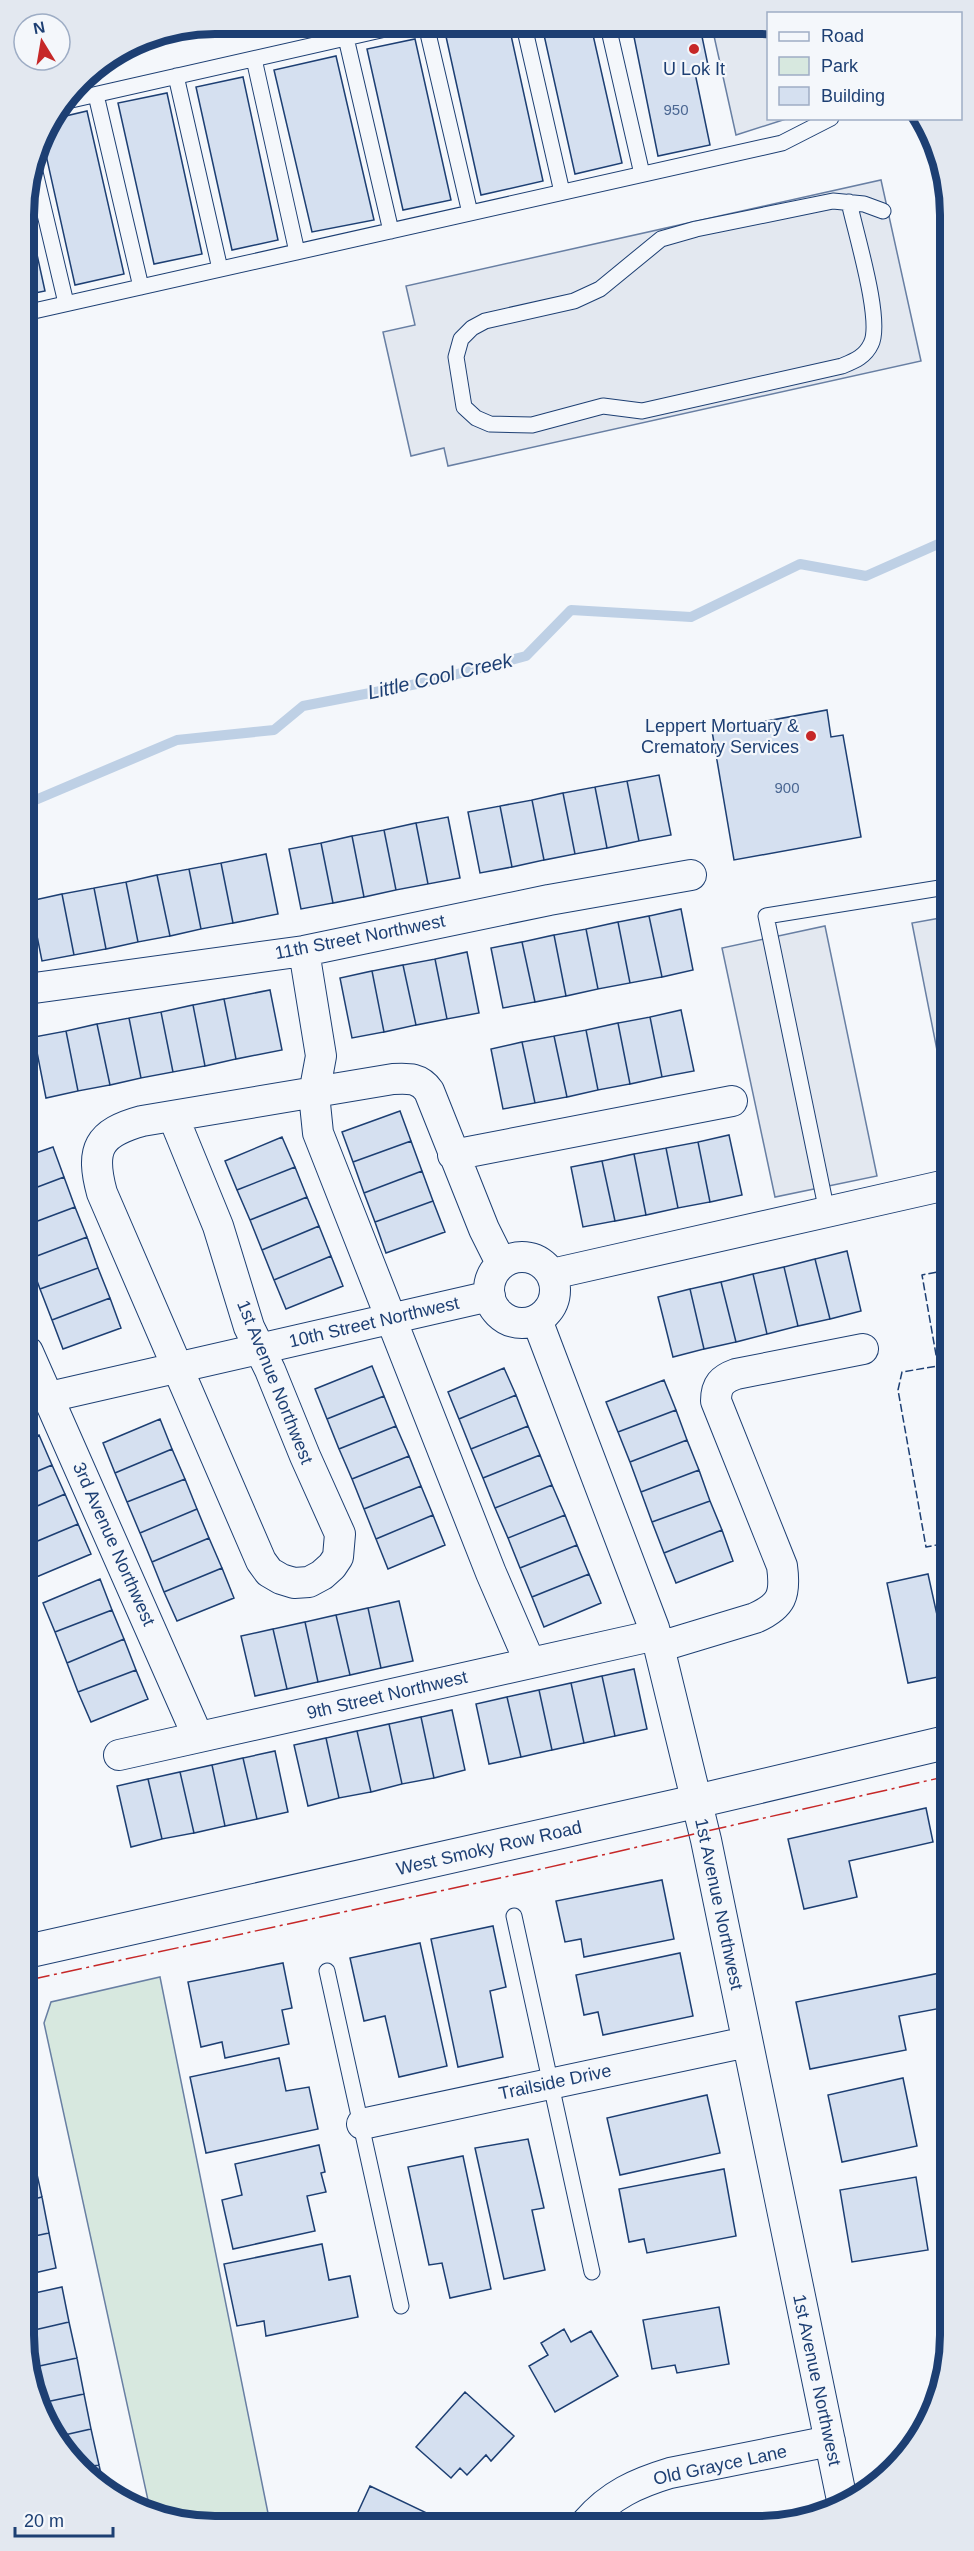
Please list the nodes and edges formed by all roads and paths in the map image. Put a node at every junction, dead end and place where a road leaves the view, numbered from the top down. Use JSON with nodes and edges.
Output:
{"nodes":[{"id":1,"x":526,"y":34,"type":"edge"},
{"id":2,"x":610,"y":34,"type":"edge"},
{"id":3,"x":360,"y":35,"type":"edge"},
{"id":4,"x":428,"y":35,"type":"edge"},
{"id":5,"x":346,"y":38,"type":"junction"},
{"id":6,"x":254,"y":59,"type":"junction"},
{"id":7,"x":176,"y":76,"type":"junction"},
{"id":8,"x":96,"y":95,"type":"junction"},
{"id":9,"x":77,"y":99,"type":"edge"},
{"id":10,"x":827,"y":120,"type":"edge"},
{"id":11,"x":642,"y":174,"type":"junction"},
{"id":12,"x":38,"y":183,"type":"edge"},
{"id":13,"x":562,"y":192,"type":"junction"},
{"id":14,"x":849,"y":202,"type":"junction"},
{"id":15,"x":883,"y":211,"type":"dead end"},
{"id":16,"x":470,"y":213,"type":"junction"},
{"id":17,"x":391,"y":231,"type":"junction"},
{"id":18,"x":297,"y":252,"type":"junction"},
{"id":19,"x":220,"y":269,"type":"junction"},
{"id":20,"x":141,"y":286,"type":"junction"},
{"id":21,"x":66,"y":303,"type":"junction"},
{"id":22,"x":35,"y":311,"type":"edge"},
{"id":23,"x":691,"y":875,"type":"dead end"},
{"id":24,"x":940,"y":888,"type":"edge"},
{"id":25,"x":304,"y":951,"type":"junction"},
{"id":26,"x":35,"y":988,"type":"edge"},
{"id":27,"x":314,"y":1094,"type":"junction"},
{"id":28,"x":732,"y":1101,"type":"dead end"},
{"id":29,"x":173,"y":1116,"type":"junction"},
{"id":30,"x":453,"y":1155,"type":"junction"},
{"id":31,"x":940,"y":1186,"type":"edge"},
{"id":32,"x":827,"y":1212,"type":"junction"},
{"id":33,"x":501,"y":1263,"type":"junction"},
{"id":34,"x":552,"y":1274,"type":"junction"},
{"id":35,"x":490,"y":1296,"type":"junction"},
{"id":36,"x":389,"y":1318,"type":"junction"},
{"id":37,"x":537,"y":1320,"type":"junction"},
{"id":38,"x":258,"y":1348,"type":"junction"},
{"id":39,"x":863,"y":1349,"type":"dead end"},
{"id":40,"x":34,"y":1366,"type":"edge"},
{"id":41,"x":175,"y":1366,"type":"junction"},
{"id":42,"x":49,"y":1397,"type":"junction"},
{"id":43,"x":658,"y":1641,"type":"junction"},
{"id":44,"x":530,"y":1663,"type":"junction"},
{"id":45,"x":198,"y":1737,"type":"junction"},
{"id":46,"x":939,"y":1744,"type":"edge"},
{"id":47,"x":119,"y":1755,"type":"dead end"},
{"id":48,"x":698,"y":1801,"type":"junction"},
{"id":49,"x":514,"y":1916,"type":"dead end"},
{"id":50,"x":34,"y":1950,"type":"edge"},
{"id":51,"x":327,"y":1971,"type":"dead end"},
{"id":52,"x":747,"y":2042,"type":"junction"},
{"id":53,"x":550,"y":2082,"type":"junction"},
{"id":54,"x":362,"y":2124,"type":"junction"},
{"id":55,"x":592,"y":2272,"type":"dead end"},
{"id":56,"x":401,"y":2306,"type":"dead end"},
{"id":57,"x":830,"y":2441,"type":"junction"},
{"id":58,"x":841,"y":2497,"type":"edge"},
{"id":59,"x":592,"y":2516,"type":"edge"}],
"edges":[{"from":1,"to":13,"type":"lane"},
{"from":2,"to":11,"type":"lane"},
{"from":3,"to":5,"type":"lane"},
{"from":4,"to":16,"type":"lane"},
{"from":5,"to":6,"type":"lane"},
{"from":5,"to":17,"type":"lane"},
{"from":6,"to":7,"type":"lane"},
{"from":6,"to":18,"type":"lane"},
{"from":7,"to":8,"type":"lane"},
{"from":7,"to":19,"type":"lane"},
{"from":8,"to":9,"type":"lane"},
{"from":8,"to":20,"type":"lane"},
{"from":10,"to":11,"type":"lane"},
{"from":11,"to":13,"type":"lane"},
{"from":12,"to":21,"type":"lane"},
{"from":13,"to":16,"type":"lane"},
{"from":14,"to":14,"type":"lane"},
{"from":14,"to":15,"type":"lane"},
{"from":16,"to":17,"type":"lane"},
{"from":17,"to":18,"type":"lane"},
{"from":18,"to":19,"type":"lane"},
{"from":19,"to":20,"type":"lane"},
{"from":20,"to":21,"type":"lane"},
{"from":21,"to":22,"type":"lane"},
{"from":23,"to":25,"type":"street","name":"11th Street Northwest"},
{"from":24,"to":32,"type":"lane"},
{"from":25,"to":26,"type":"street","name":"11th Street Northwest"},
{"from":25,"to":27,"type":"street"},
{"from":27,"to":29,"type":"street"},
{"from":27,"to":30,"type":"street"},
{"from":27,"to":36,"type":"street"},
{"from":28,"to":30,"type":"street"},
{"from":29,"to":38,"type":"street","name":"1st Avenue Northwest"},
{"from":29,"to":41,"type":"street","name":"1st Avenue Northwest"},
{"from":30,"to":33,"type":"street"},
{"from":31,"to":32,"type":"street"},
{"from":32,"to":34,"type":"street"},
{"from":33,"to":34,"type":"street"},
{"from":33,"to":35,"type":"street"},
{"from":34,"to":37,"type":"street"},
{"from":35,"to":36,"type":"street","name":"10th Street Northwest"},
{"from":35,"to":37,"type":"street"},
{"from":36,"to":38,"type":"street","name":"10th Street Northwest"},
{"from":36,"to":44,"type":"street"},
{"from":37,"to":43,"type":"street","name":"1st Avenue Northwest"},
{"from":38,"to":41,"type":"street","name":"10th Street Northwest"},
{"from":38,"to":41,"type":"street","name":"1st Avenue Northwest"},
{"from":39,"to":43,"type":"street","name":"9th Street Northwest"},
{"from":40,"to":42,"type":"street","name":"3rd Avenue Northwest"},
{"from":41,"to":42,"type":"street","name":"10th Street Northwest"},
{"from":42,"to":45,"type":"street","name":"3rd Avenue Northwest"},
{"from":43,"to":44,"type":"street","name":"9th Street Northwest"},
{"from":43,"to":48,"type":"street","name":"1st Avenue Northwest"},
{"from":44,"to":45,"type":"street","name":"9th Street Northwest"},
{"from":45,"to":47,"type":"street","name":"9th Street Northwest"},
{"from":46,"to":48,"type":"street","name":"West Smoky Row Road"},
{"from":48,"to":50,"type":"street","name":"West Smoky Row Road"},
{"from":48,"to":52,"type":"street","name":"1st Avenue Northwest"},
{"from":49,"to":53,"type":"lane"},
{"from":51,"to":54,"type":"lane"},
{"from":52,"to":53,"type":"street","name":"Trailside Drive"},
{"from":52,"to":57,"type":"street","name":"1st Avenue Northwest"},
{"from":53,"to":54,"type":"street","name":"Trailside Drive"},
{"from":53,"to":55,"type":"lane"},
{"from":54,"to":56,"type":"lane"},
{"from":57,"to":58,"type":"street","name":"1st Avenue Northwest"},
{"from":57,"to":59,"type":"street","name":"Old Grayce Lane"}]}
